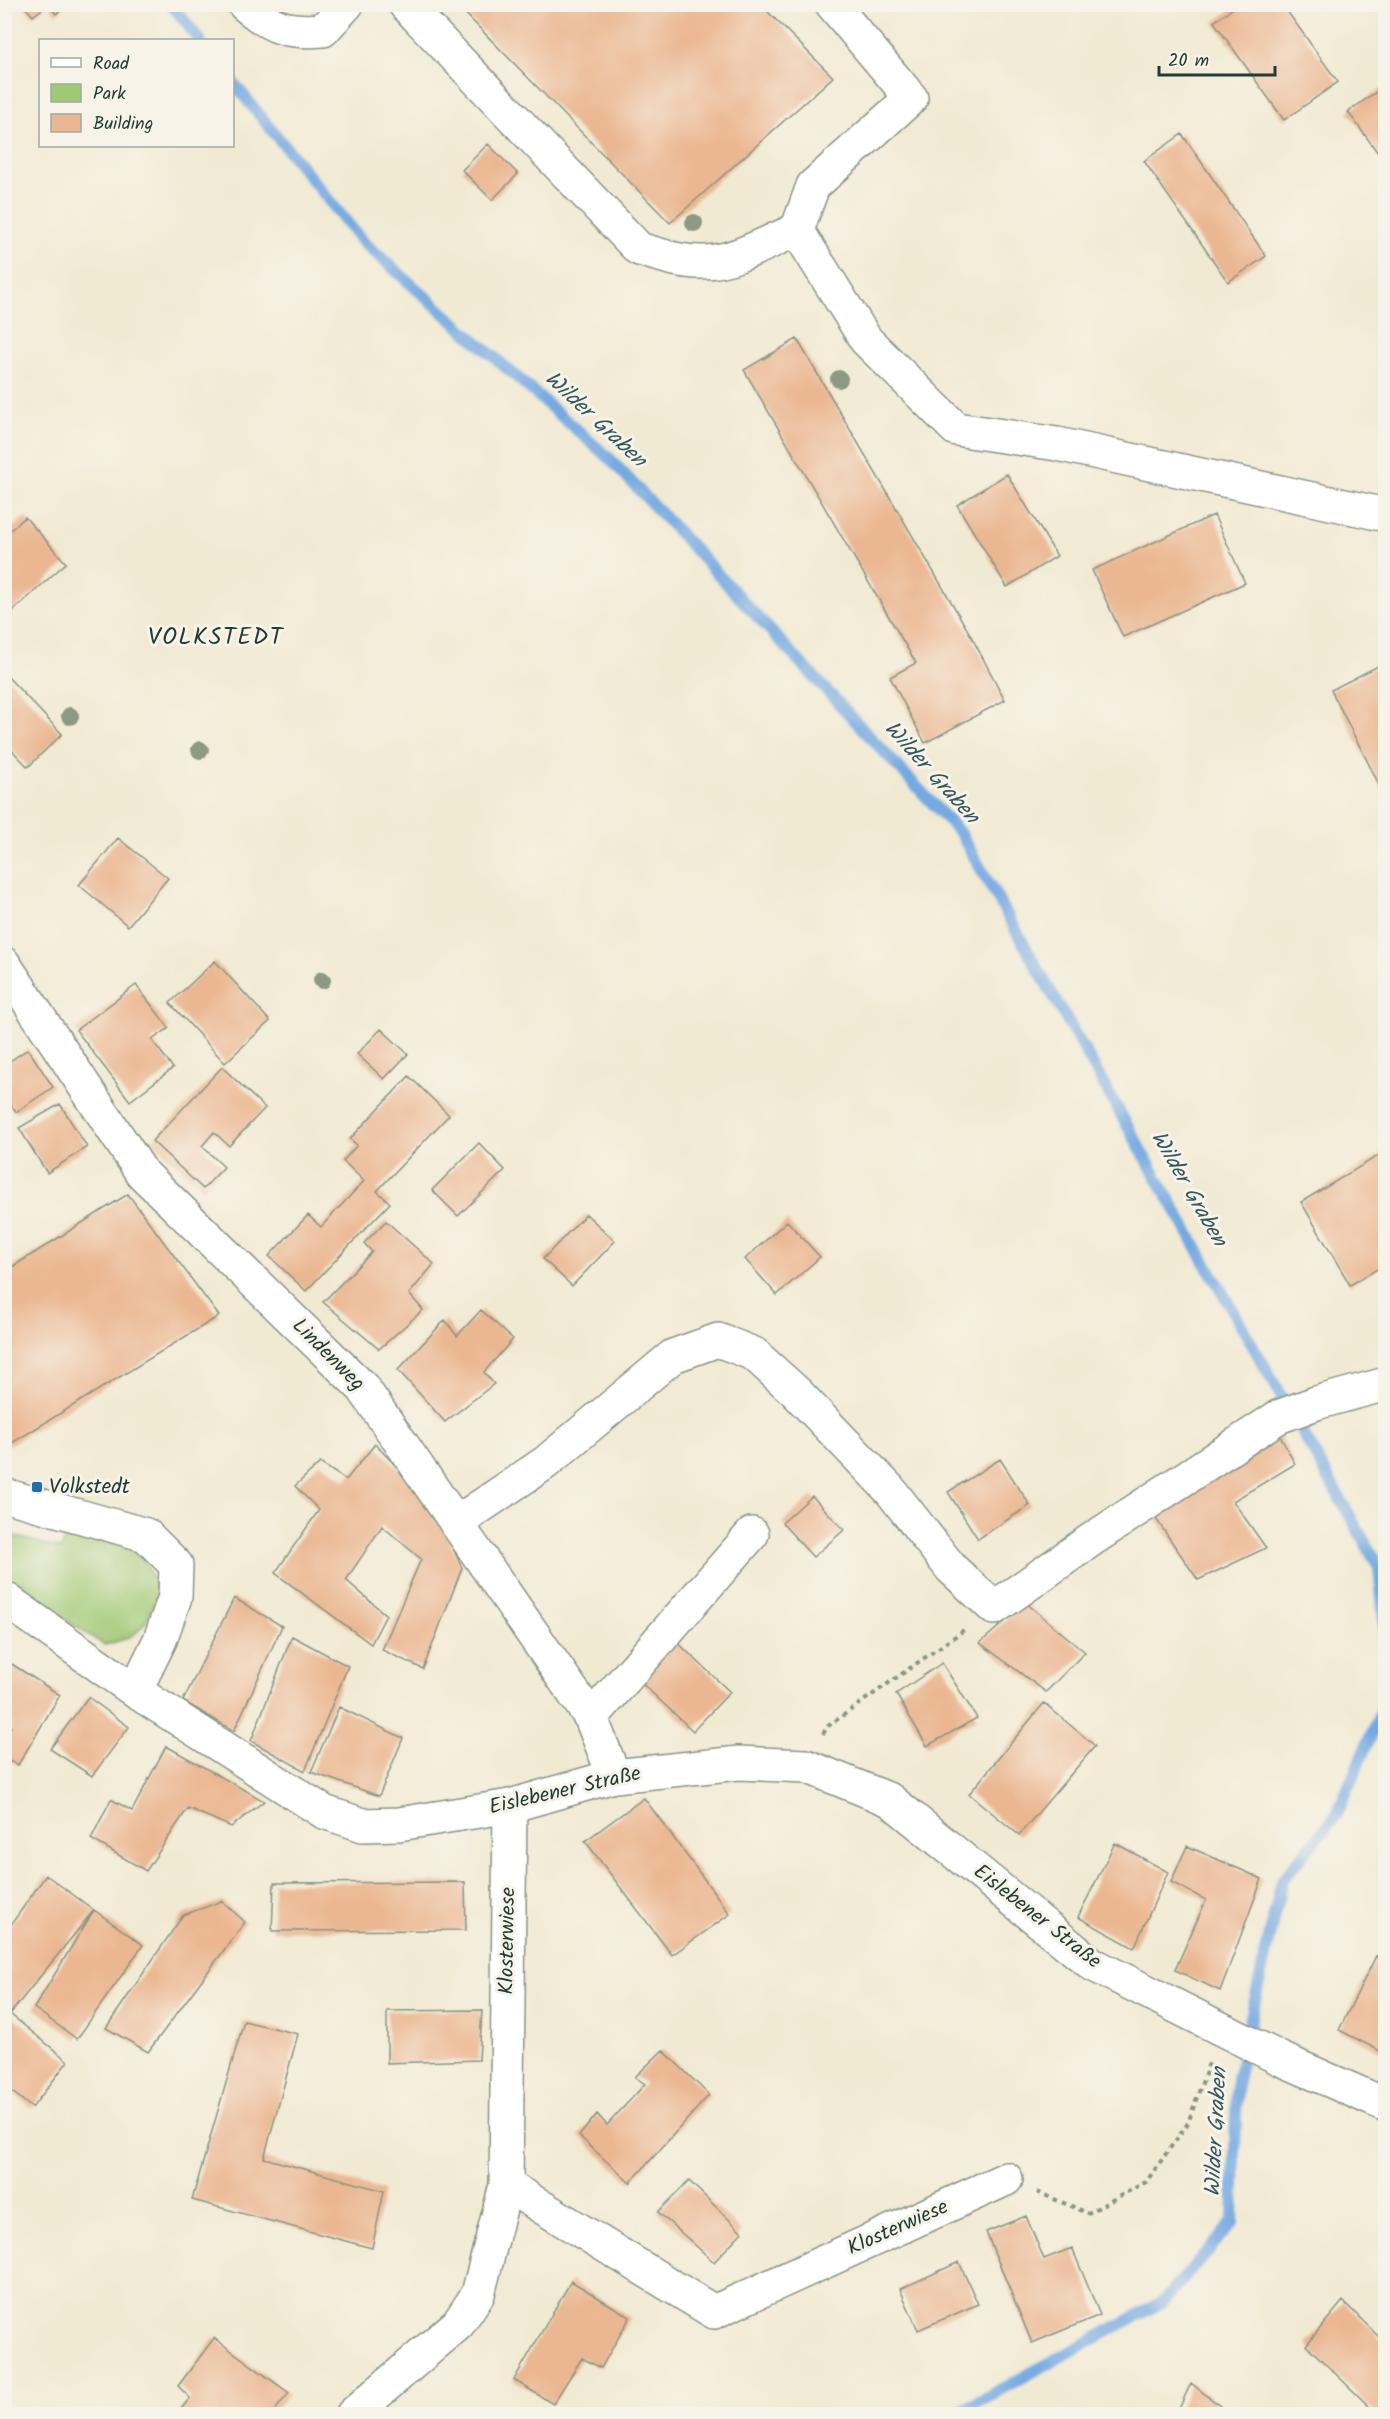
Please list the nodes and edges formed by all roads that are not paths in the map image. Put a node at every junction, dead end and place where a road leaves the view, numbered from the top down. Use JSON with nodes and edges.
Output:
{"nodes":[{"id":1,"x":244,"y":4,"type":"edge"},
{"id":2,"x":346,"y":4,"type":"edge"},
{"id":3,"x":405,"y":4,"type":"edge"},
{"id":4,"x":832,"y":4,"type":"edge"},
{"id":5,"x":797,"y":230,"type":"junction"},
{"id":6,"x":1386,"y":515,"type":"edge"},
{"id":7,"x":4,"y":964,"type":"edge"},
{"id":8,"x":1386,"y":1384,"type":"edge"},
{"id":9,"x":4,"y":1495,"type":"edge"},
{"id":10,"x":456,"y":1523,"type":"junction"},
{"id":11,"x":752,"y":1534,"type":"dead end"},
{"id":12,"x":4,"y":1598,"type":"edge"},
{"id":13,"x":135,"y":1691,"type":"junction"},
{"id":14,"x":591,"y":1718,"type":"junction"},
{"id":15,"x":614,"y":1776,"type":"junction"},
{"id":16,"x":510,"y":1806,"type":"junction"},
{"id":17,"x":1386,"y":2105,"type":"edge"},
{"id":18,"x":1006,"y":2179,"type":"road end"},
{"id":19,"x":506,"y":2184,"type":"junction"},
{"id":20,"x":353,"y":2415,"type":"edge"}],
"edges":[{"from":1,"to":2,"type":"street"},
{"from":3,"to":5,"type":"street"},
{"from":4,"to":5,"type":"street"},
{"from":5,"to":6,"type":"street"},
{"from":7,"to":10,"type":"street","name":"Lindenweg"},
{"from":8,"to":10,"type":"street"},
{"from":9,"to":13,"type":"street"},
{"from":10,"to":14,"type":"street","name":"Lindenweg"},
{"from":11,"to":14,"type":"street"},
{"from":12,"to":13,"type":"street","name":"Eislebener Straße"},
{"from":13,"to":16,"type":"street","name":"Eislebener Straße"},
{"from":14,"to":15,"type":"street","name":"Lindenweg"},
{"from":15,"to":16,"type":"street","name":"Eislebener Straße"},
{"from":15,"to":17,"type":"street","name":"Eislebener Straße"},
{"from":16,"to":19,"type":"street","name":"Klosterwiese"},
{"from":18,"to":19,"type":"street","name":"Klosterwiese"},
{"from":19,"to":20,"type":"street","name":"Klosterwiese"}]}
